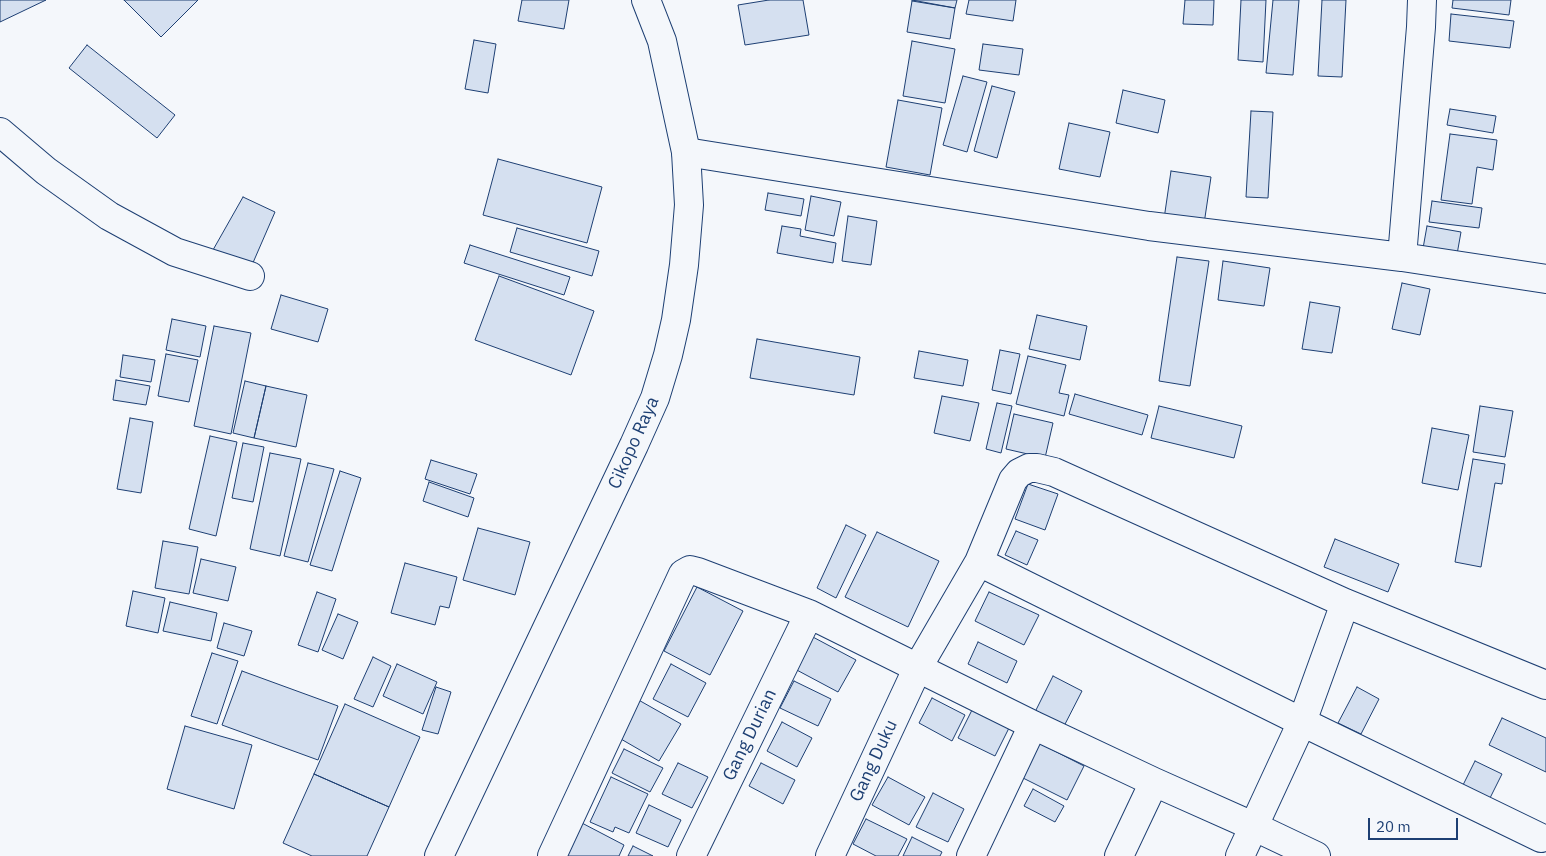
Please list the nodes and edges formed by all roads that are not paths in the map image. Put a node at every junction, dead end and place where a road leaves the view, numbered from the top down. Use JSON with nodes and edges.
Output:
{"nodes":[{"id":1,"x":646,"y":0,"type":"edge"},
{"id":2,"x":1422,"y":0,"type":"edge"},
{"id":3,"x":0,"y":132,"type":"edge"},
{"id":4,"x":686,"y":152,"type":"junction"},
{"id":5,"x":1402,"y":257,"type":"junction"},
{"id":6,"x":250,"y":276,"type":"dead end"},
{"id":7,"x":1546,"y":279,"type":"edge"},
{"id":8,"x":979,"y":562,"type":"junction"},
{"id":9,"x":1345,"y":603,"type":"junction"},
{"id":10,"x":809,"y":614,"type":"junction"},
{"id":11,"x":918,"y":667,"type":"junction"},
{"id":12,"x":1546,"y":685,"type":"edge"},
{"id":13,"x":1302,"y":722,"type":"junction"},
{"id":14,"x":1032,"y":725,"type":"junction"},
{"id":15,"x":1154,"y":782,"type":"junction"},
{"id":16,"x":1255,"y":826,"type":"junction"},
{"id":17,"x":1539,"y":840,"type":"edge"},
{"id":18,"x":439,"y":856,"type":"edge"},
{"id":19,"x":552,"y":856,"type":"edge"},
{"id":20,"x":691,"y":856,"type":"edge"},
{"id":21,"x":830,"y":856,"type":"edge"},
{"id":22,"x":971,"y":856,"type":"edge"},
{"id":23,"x":1119,"y":856,"type":"edge"},
{"id":24,"x":1240,"y":856,"type":"edge"},
{"id":25,"x":1316,"y":856,"type":"edge"}],
"edges":[{"from":1,"to":4,"type":"main road","name":"Cikopo Raya"},
{"from":2,"to":5,"type":"main road"},
{"from":3,"to":6,"type":"main road"},
{"from":4,"to":5,"type":"main road"},
{"from":4,"to":18,"type":"main road","name":"Cikopo Raya"},
{"from":5,"to":7,"type":"main road"},
{"from":8,"to":9,"type":"main road","name":"Gang Duku"},
{"from":8,"to":11,"type":"main road","name":"Gang Duku"},
{"from":8,"to":13,"type":"main road"},
{"from":9,"to":12,"type":"main road","name":"Gang Duku"},
{"from":9,"to":13,"type":"main road"},
{"from":10,"to":11,"type":"main road"},
{"from":10,"to":19,"type":"main road"},
{"from":10,"to":20,"type":"main road","name":"Gang Durian"},
{"from":11,"to":14,"type":"main road"},
{"from":11,"to":21,"type":"main road","name":"Gang Duku"},
{"from":13,"to":16,"type":"main road"},
{"from":13,"to":17,"type":"main road"},
{"from":14,"to":15,"type":"main road"},
{"from":14,"to":22,"type":"main road"},
{"from":15,"to":16,"type":"main road"},
{"from":15,"to":23,"type":"main road"},
{"from":16,"to":24,"type":"main road"},
{"from":16,"to":25,"type":"main road"}]}
